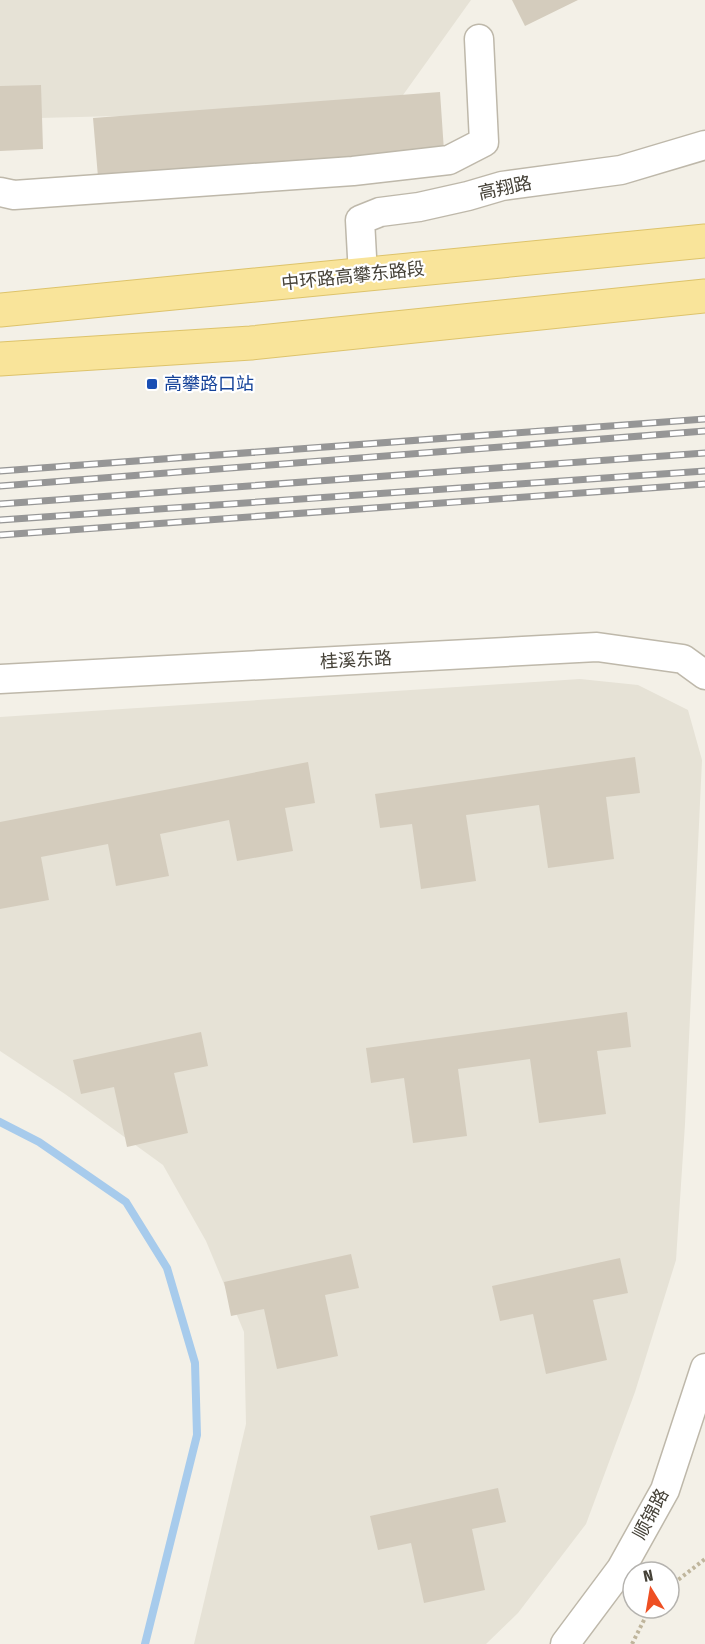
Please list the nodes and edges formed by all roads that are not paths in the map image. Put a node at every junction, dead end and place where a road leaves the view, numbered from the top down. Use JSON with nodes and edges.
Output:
{"nodes":[{"id":1,"x":479,"y":39,"type":"dead end"},
{"id":2,"x":705,"y":145,"type":"edge"},
{"id":3,"x":0,"y":192,"type":"edge"},
{"id":4,"x":705,"y":241,"type":"edge"},
{"id":5,"x":363,"y":275,"type":"junction"},
{"id":6,"x":705,"y":296,"type":"edge"},
{"id":7,"x":0,"y":310,"type":"edge"},
{"id":8,"x":0,"y":359,"type":"edge"},
{"id":9,"x":705,"y":675,"type":"edge"},
{"id":10,"x":0,"y":679,"type":"edge"},
{"id":11,"x":705,"y":1368,"type":"edge"},
{"id":12,"x":565,"y":1644,"type":"edge"}],
"edges":[{"from":1,"to":3,"type":"street"},
{"from":2,"to":5,"type":"street","name":"高翔路"},
{"from":4,"to":5,"type":"main road","name":"中环路高攀东路段"},
{"from":5,"to":7,"type":"main road","name":"中环路高攀东路段"},
{"from":6,"to":8,"type":"main road"},
{"from":9,"to":10,"type":"street","name":"桂溪东路"},
{"from":11,"to":12,"type":"street","name":"顺锦路"}]}
